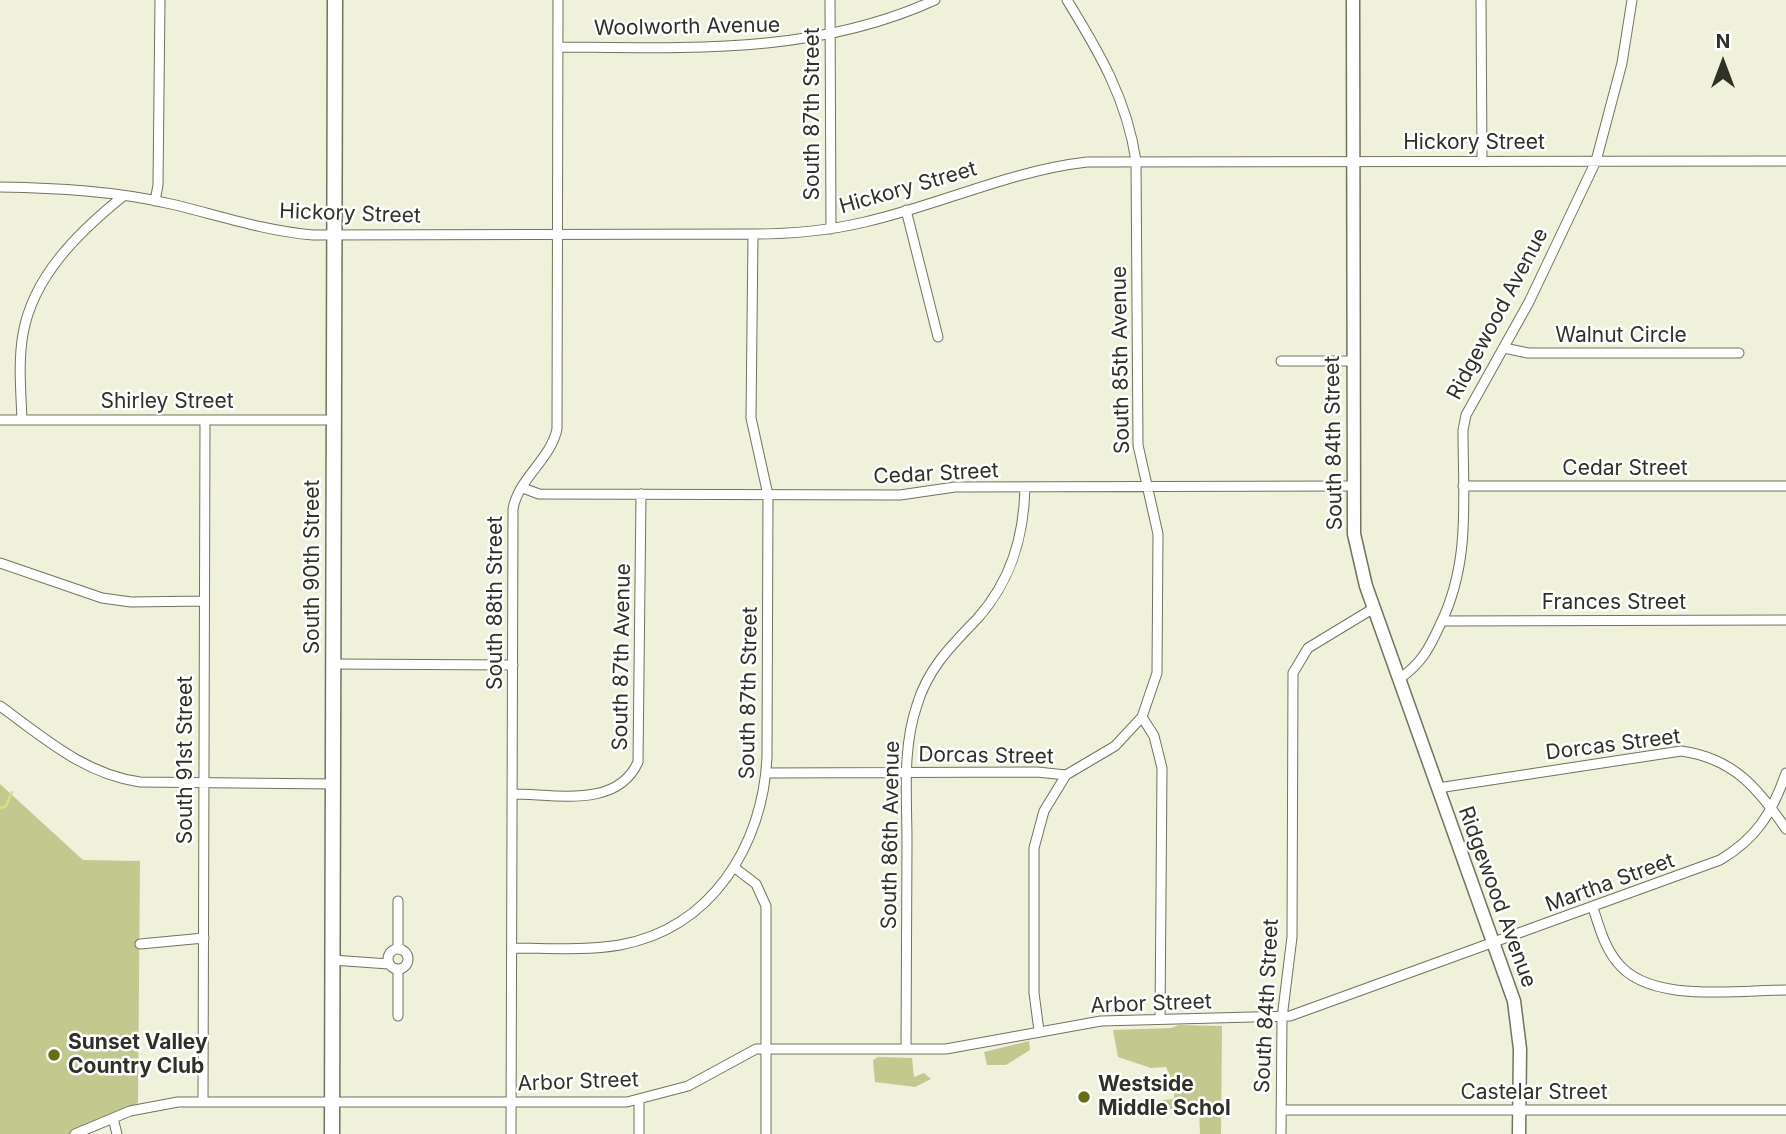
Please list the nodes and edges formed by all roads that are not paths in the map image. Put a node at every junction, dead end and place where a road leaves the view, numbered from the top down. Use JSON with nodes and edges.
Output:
{"nodes":[{"id":1,"x":160,"y":0,"type":"edge"},
{"id":2,"x":335,"y":0,"type":"edge"},
{"id":3,"x":558,"y":0,"type":"edge"},
{"id":4,"x":830,"y":0,"type":"edge"},
{"id":5,"x":935,"y":0,"type":"edge"},
{"id":6,"x":1067,"y":0,"type":"edge"},
{"id":7,"x":1353,"y":0,"type":"edge"},
{"id":8,"x":1481,"y":0,"type":"edge"},
{"id":9,"x":1632,"y":0,"type":"edge"},
{"id":10,"x":831,"y":34,"type":"junction"},
{"id":11,"x":558,"y":47,"type":"junction"},
{"id":12,"x":1353,"y":160,"type":"junction"},
{"id":13,"x":1482,"y":160,"type":"junction"},
{"id":14,"x":1136,"y":161,"type":"junction"},
{"id":15,"x":1597,"y":161,"type":"junction"},
{"id":16,"x":1786,"y":161,"type":"edge"},
{"id":17,"x":0,"y":187,"type":"edge"},
{"id":18,"x":122,"y":197,"type":"junction"},
{"id":19,"x":155,"y":201,"type":"junction"},
{"id":20,"x":906,"y":210,"type":"junction"},
{"id":21,"x":831,"y":229,"type":"junction"},
{"id":22,"x":753,"y":234,"type":"junction"},
{"id":23,"x":334,"y":235,"type":"junction"},
{"id":24,"x":558,"y":235,"type":"junction"},
{"id":25,"x":938,"y":337,"type":"dead end"},
{"id":26,"x":1504,"y":348,"type":"junction"},
{"id":27,"x":1739,"y":353,"type":"dead end"},
{"id":28,"x":1281,"y":361,"type":"dead end"},
{"id":29,"x":1352,"y":361,"type":"junction"},
{"id":30,"x":205,"y":419,"type":"junction"},
{"id":31,"x":334,"y":419,"type":"junction"},
{"id":32,"x":0,"y":420,"type":"edge"},
{"id":33,"x":22,"y":420,"type":"junction"},
{"id":34,"x":1147,"y":486,"type":"junction"},
{"id":35,"x":1352,"y":486,"type":"junction"},
{"id":36,"x":1463,"y":486,"type":"junction"},
{"id":37,"x":1786,"y":486,"type":"edge"},
{"id":38,"x":1025,"y":487,"type":"junction"},
{"id":39,"x":523,"y":488,"type":"junction"},
{"id":40,"x":641,"y":494,"type":"junction"},
{"id":41,"x":768,"y":495,"type":"junction"},
{"id":42,"x":0,"y":562,"type":"edge"},
{"id":43,"x":204,"y":601,"type":"junction"},
{"id":44,"x":1374,"y":608,"type":"junction"},
{"id":45,"x":1786,"y":620,"type":"edge"},
{"id":46,"x":1442,"y":621,"type":"junction"},
{"id":47,"x":333,"y":664,"type":"junction"},
{"id":48,"x":513,"y":665,"type":"junction"},
{"id":49,"x":1399,"y":679,"type":"junction"},
{"id":50,"x":0,"y":706,"type":"edge"},
{"id":51,"x":1142,"y":717,"type":"junction"},
{"id":52,"x":907,"y":772,"type":"junction"},
{"id":53,"x":766,"y":773,"type":"junction"},
{"id":54,"x":1786,"y":773,"type":"edge"},
{"id":55,"x":1066,"y":775,"type":"junction"},
{"id":56,"x":204,"y":783,"type":"junction"},
{"id":57,"x":333,"y":784,"type":"junction"},
{"id":58,"x":1438,"y":788,"type":"junction"},
{"id":59,"x":512,"y":794,"type":"junction"},
{"id":60,"x":1773,"y":809,"type":"junction"},
{"id":61,"x":1786,"y":829,"type":"edge"},
{"id":62,"x":734,"y":868,"type":"junction"},
{"id":63,"x":398,"y":901,"type":"dead end"},
{"id":64,"x":1593,"y":908,"type":"junction"},
{"id":65,"x":204,"y":938,"type":"junction"},
{"id":66,"x":1495,"y":943,"type":"junction"},
{"id":67,"x":140,"y":944,"type":"dead end"},
{"id":68,"x":398,"y":948,"type":"junction"},
{"id":69,"x":512,"y":948,"type":"junction"},
{"id":70,"x":332,"y":960,"type":"junction"},
{"id":71,"x":392,"y":962,"type":"junction"},
{"id":72,"x":1786,"y":990,"type":"edge"},
{"id":73,"x":398,"y":1016,"type":"dead end"},
{"id":74,"x":1282,"y":1017,"type":"junction"},
{"id":75,"x":1160,"y":1019,"type":"junction"},
{"id":76,"x":1039,"y":1031,"type":"junction"},
{"id":77,"x":766,"y":1048,"type":"junction"},
{"id":78,"x":906,"y":1049,"type":"junction"},
{"id":79,"x":639,"y":1099,"type":"junction"},
{"id":80,"x":203,"y":1101,"type":"junction"},
{"id":81,"x":511,"y":1101,"type":"junction"},
{"id":82,"x":332,"y":1102,"type":"junction"},
{"id":83,"x":1282,"y":1110,"type":"junction"},
{"id":84,"x":1519,"y":1110,"type":"junction"},
{"id":85,"x":1786,"y":1110,"type":"edge"},
{"id":86,"x":113,"y":1118,"type":"junction"},
{"id":87,"x":75,"y":1134,"type":"edge"},
{"id":88,"x":117,"y":1134,"type":"edge"},
{"id":89,"x":332,"y":1134,"type":"edge"},
{"id":90,"x":511,"y":1134,"type":"edge"},
{"id":91,"x":639,"y":1134,"type":"edge"},
{"id":92,"x":765,"y":1134,"type":"edge"},
{"id":93,"x":1282,"y":1134,"type":"edge"},
{"id":94,"x":1519,"y":1134,"type":"edge"}],
"edges":[{"from":1,"to":19,"type":"street"},
{"from":2,"to":23,"type":"main road","name":"South 90th Street"},
{"from":3,"to":11,"type":"street","name":"South 88th Street"},
{"from":4,"to":10,"type":"street","name":"South 87th Street"},
{"from":5,"to":10,"type":"street","name":"Woolworth Avenue"},
{"from":6,"to":14,"type":"street","name":"South 85th Avenue"},
{"from":7,"to":12,"type":"main road","name":"South 84th Street"},
{"from":8,"to":13,"type":"street"},
{"from":9,"to":15,"type":"street","name":"Ridgewood Avenue"},
{"from":10,"to":11,"type":"street","name":"Woolworth Avenue"},
{"from":10,"to":21,"type":"street","name":"South 87th Street"},
{"from":11,"to":24,"type":"street","name":"South 88th Street"},
{"from":12,"to":13,"type":"street","name":"Hickory Street"},
{"from":12,"to":14,"type":"street","name":"Hickory Street"},
{"from":12,"to":29,"type":"main road","name":"South 84th Street"},
{"from":13,"to":15,"type":"street","name":"Hickory Street"},
{"from":14,"to":20,"type":"street","name":"Hickory Street"},
{"from":14,"to":34,"type":"street","name":"South 85th Avenue"},
{"from":15,"to":16,"type":"street","name":"Hickory Street"},
{"from":15,"to":26,"type":"street","name":"Ridgewood Avenue"},
{"from":17,"to":18,"type":"street","name":"Hickory Street"},
{"from":18,"to":19,"type":"street","name":"Hickory Street"},
{"from":18,"to":33,"type":"street"},
{"from":19,"to":23,"type":"street","name":"Hickory Street"},
{"from":20,"to":21,"type":"street","name":"Hickory Street"},
{"from":20,"to":25,"type":"street"},
{"from":21,"to":22,"type":"street","name":"Hickory Street"},
{"from":22,"to":24,"type":"street","name":"Hickory Street"},
{"from":22,"to":41,"type":"street","name":"South 87th Street"},
{"from":23,"to":24,"type":"street","name":"Hickory Street"},
{"from":23,"to":31,"type":"main road","name":"South 90th Street"},
{"from":24,"to":39,"type":"street","name":"South 88th Street"},
{"from":26,"to":27,"type":"street","name":"Walnut Circle"},
{"from":26,"to":36,"type":"street","name":"Ridgewood Avenue"},
{"from":28,"to":29,"type":"street"},
{"from":29,"to":35,"type":"main road","name":"South 84th Street"},
{"from":30,"to":31,"type":"street","name":"Shirley Street"},
{"from":30,"to":33,"type":"street","name":"Shirley Street"},
{"from":30,"to":43,"type":"street","name":"South 91st Street"},
{"from":31,"to":47,"type":"main road","name":"South 90th Street"},
{"from":32,"to":33,"type":"street","name":"Shirley Street"},
{"from":34,"to":35,"type":"street","name":"Cedar Street"},
{"from":34,"to":38,"type":"street","name":"Cedar Street"},
{"from":34,"to":51,"type":"street","name":"South 85th Avenue"},
{"from":35,"to":44,"type":"main road","name":"South 84th Street"},
{"from":36,"to":37,"type":"street","name":"Cedar Street"},
{"from":36,"to":46,"type":"street","name":"Ridgewood Avenue"},
{"from":38,"to":41,"type":"street","name":"Cedar Street"},
{"from":38,"to":52,"type":"street","name":"South 86th Avenue"},
{"from":39,"to":40,"type":"street","name":"Cedar Street"},
{"from":39,"to":48,"type":"street","name":"South 88th Street"},
{"from":40,"to":41,"type":"street","name":"Cedar Street"},
{"from":40,"to":59,"type":"street","name":"South 87th Avenue"},
{"from":41,"to":53,"type":"street","name":"South 87th Street"},
{"from":42,"to":43,"type":"street"},
{"from":43,"to":56,"type":"street","name":"South 91st Street"},
{"from":44,"to":49,"type":"main road","name":"Ridgewood Avenue"},
{"from":44,"to":74,"type":"street","name":"South 84th Street"},
{"from":45,"to":46,"type":"street","name":"Frances Street"},
{"from":46,"to":49,"type":"street","name":"Ridgewood Avenue"},
{"from":47,"to":48,"type":"street"},
{"from":47,"to":57,"type":"main road","name":"South 90th Street"},
{"from":48,"to":59,"type":"street","name":"South 88th Street"},
{"from":49,"to":58,"type":"main road","name":"Ridgewood Avenue"},
{"from":50,"to":56,"type":"street"},
{"from":51,"to":55,"type":"street","name":"Dorcas Street"},
{"from":51,"to":75,"type":"street"},
{"from":52,"to":53,"type":"street","name":"Dorcas Street"},
{"from":52,"to":55,"type":"street","name":"Dorcas Street"},
{"from":52,"to":78,"type":"street","name":"South 86th Avenue"},
{"from":53,"to":62,"type":"street","name":"South 87th Street"},
{"from":54,"to":60,"type":"street"},
{"from":55,"to":76,"type":"street"},
{"from":56,"to":57,"type":"street"},
{"from":56,"to":65,"type":"street","name":"South 91st Street"},
{"from":57,"to":70,"type":"main road","name":"South 90th Street"},
{"from":58,"to":60,"type":"street","name":"Dorcas Street"},
{"from":58,"to":66,"type":"main road","name":"Ridgewood Avenue"},
{"from":59,"to":69,"type":"street","name":"South 88th Street"},
{"from":60,"to":61,"type":"street","name":"Dorcas Street"},
{"from":60,"to":64,"type":"street","name":"Martha Street"},
{"from":62,"to":69,"type":"street","name":"South 87th Street"},
{"from":62,"to":77,"type":"street"},
{"from":63,"to":68,"type":"street"},
{"from":64,"to":66,"type":"street","name":"Martha Street"},
{"from":64,"to":72,"type":"street"},
{"from":65,"to":67,"type":"street"},
{"from":65,"to":80,"type":"street","name":"South 91st Street"},
{"from":66,"to":74,"type":"street","name":"Martha Street"},
{"from":66,"to":84,"type":"main road","name":"Ridgewood Avenue"},
{"from":68,"to":71,"type":"street"},
{"from":68,"to":71,"type":"street"},
{"from":69,"to":81,"type":"street","name":"South 88th Street"},
{"from":70,"to":71,"type":"street"},
{"from":70,"to":82,"type":"main road","name":"South 90th Street"},
{"from":71,"to":73,"type":"street"},
{"from":74,"to":75,"type":"street","name":"Arbor Street"},
{"from":74,"to":83,"type":"street","name":"South 84th Street"},
{"from":75,"to":76,"type":"street","name":"Arbor Street"},
{"from":76,"to":78,"type":"street","name":"Arbor Street"},
{"from":77,"to":78,"type":"street","name":"Arbor Street"},
{"from":77,"to":79,"type":"street","name":"Arbor Street"},
{"from":77,"to":92,"type":"street"},
{"from":79,"to":81,"type":"street","name":"Arbor Street"},
{"from":79,"to":91,"type":"street"},
{"from":80,"to":82,"type":"street","name":"Arbor Street"},
{"from":80,"to":86,"type":"street","name":"Arbor Street"},
{"from":81,"to":82,"type":"street","name":"Arbor Street"},
{"from":81,"to":90,"type":"street","name":"South 88th Street"},
{"from":82,"to":89,"type":"main road","name":"South 90th Street"},
{"from":83,"to":84,"type":"street","name":"Castelar Street"},
{"from":83,"to":93,"type":"street","name":"South 84th Street"},
{"from":84,"to":85,"type":"street","name":"Castelar Street"},
{"from":84,"to":94,"type":"main road","name":"Ridgewood Avenue"},
{"from":86,"to":87,"type":"street","name":"Arbor Street"},
{"from":86,"to":88,"type":"street"}]}
